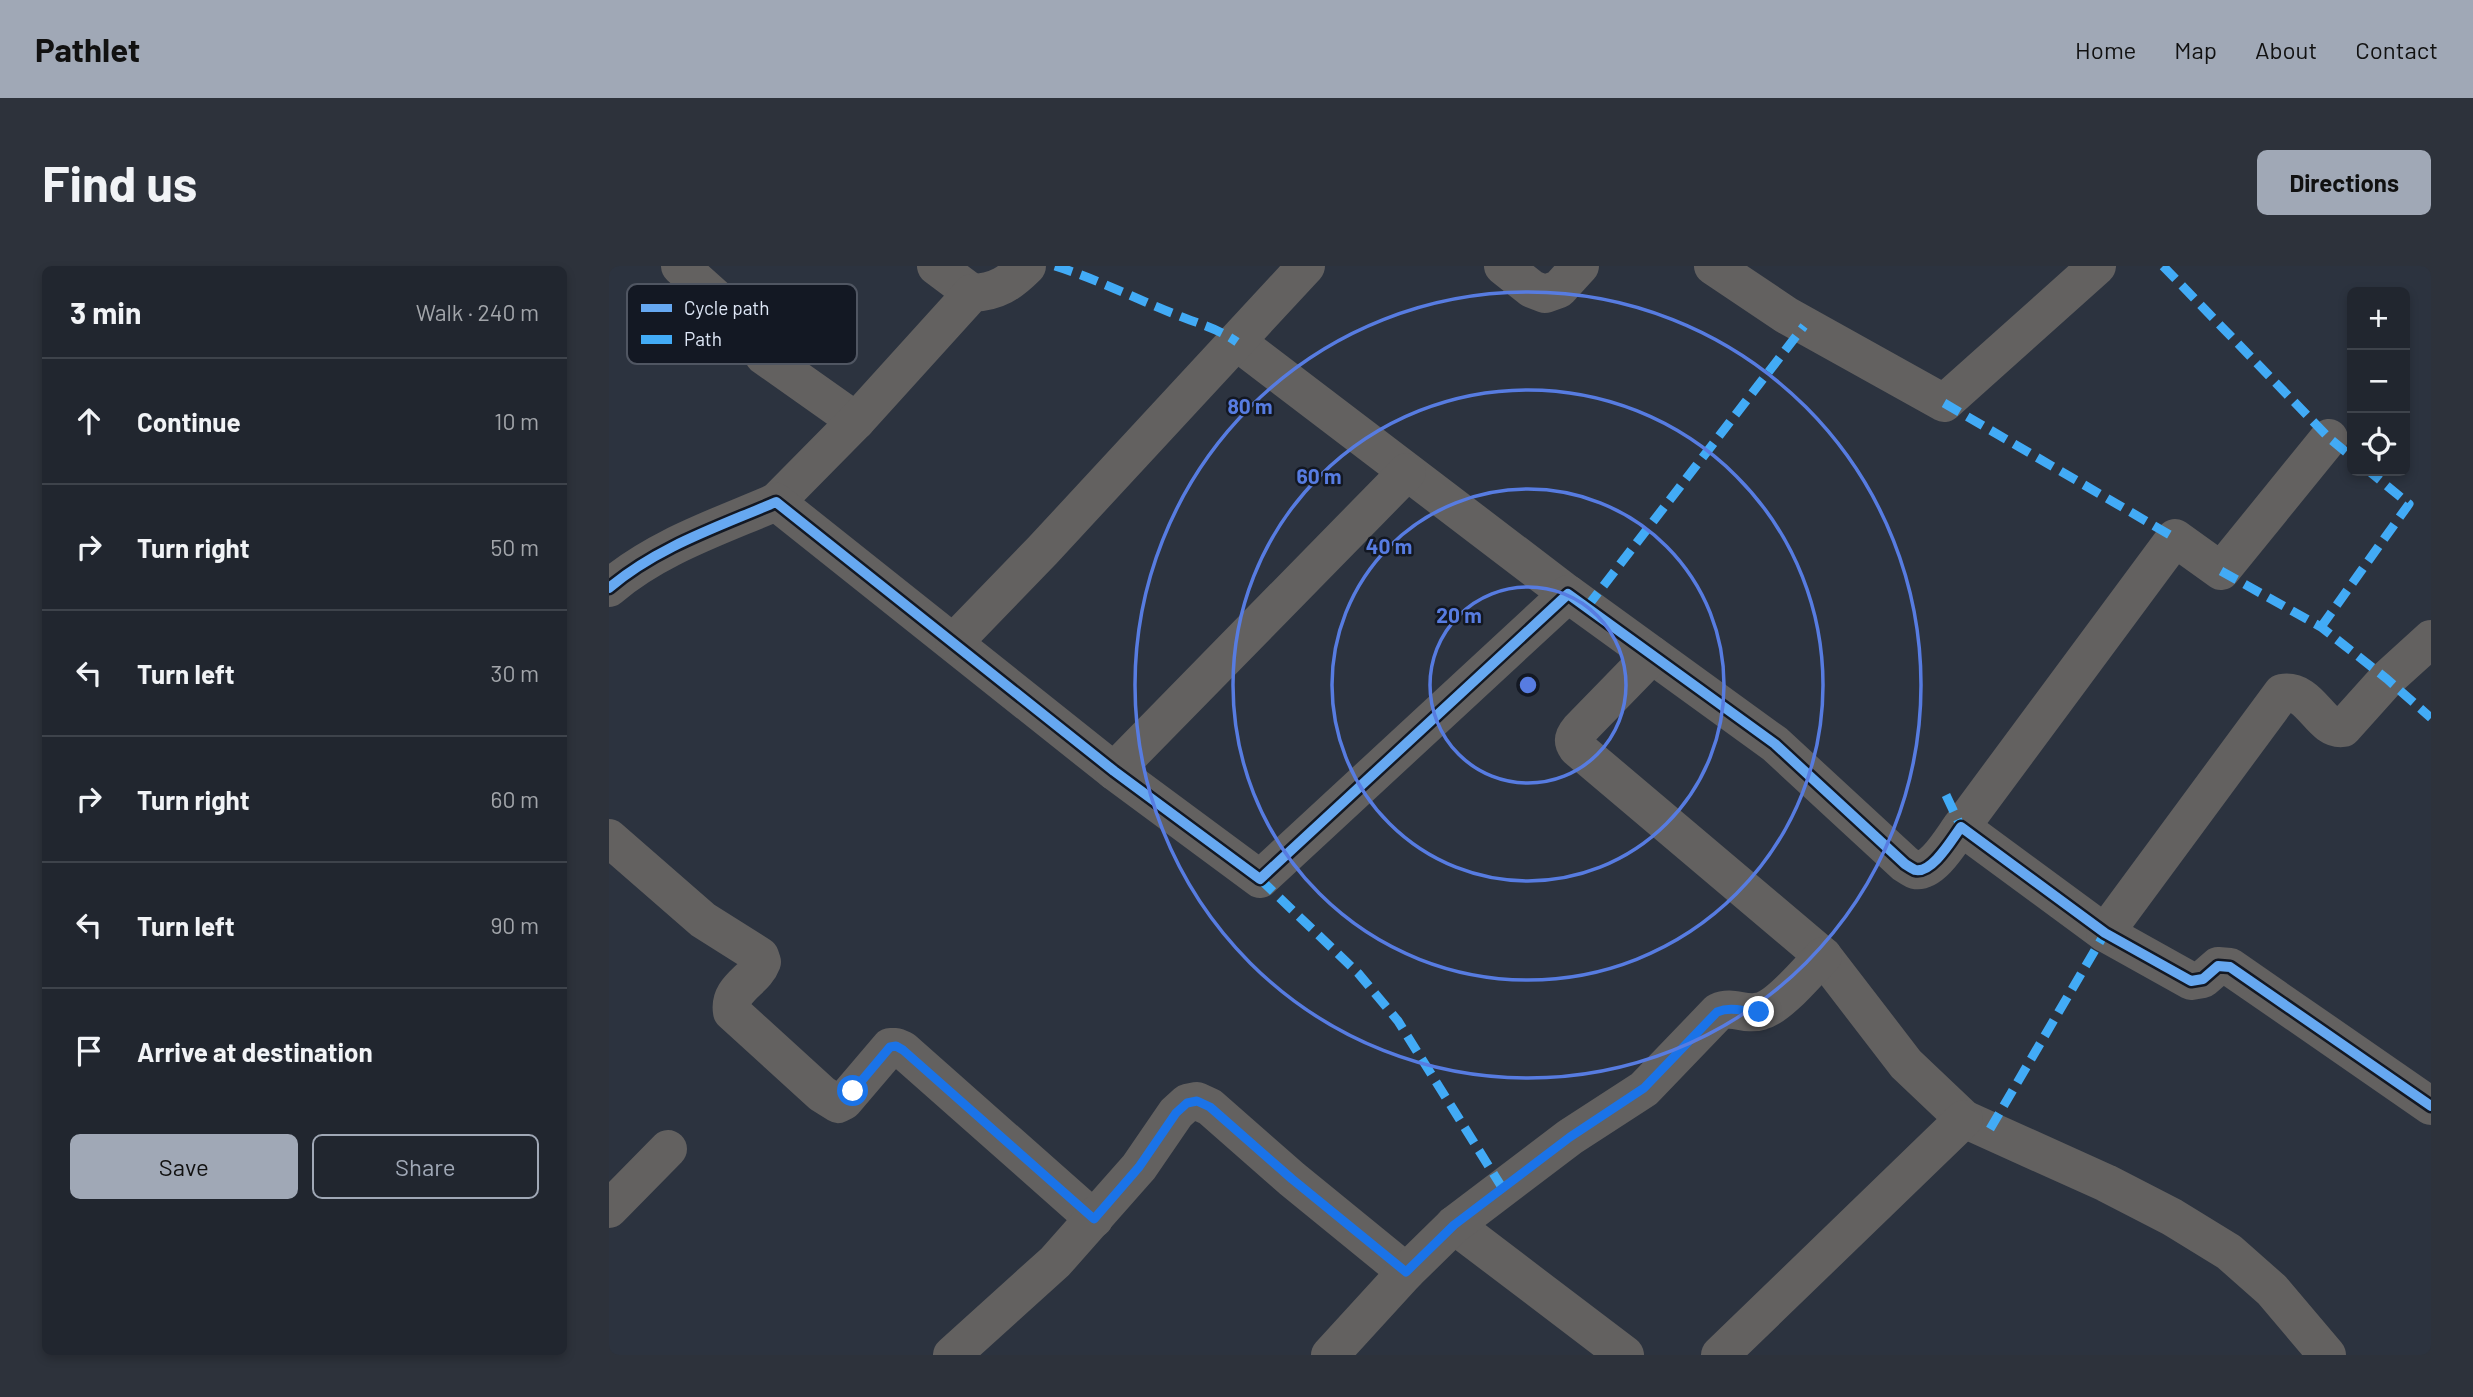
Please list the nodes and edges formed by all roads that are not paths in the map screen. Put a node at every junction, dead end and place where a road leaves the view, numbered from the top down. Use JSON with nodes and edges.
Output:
{"nodes":[{"id":1,"x":680,"y":266,"type":"edge"},
{"id":2,"x":936,"y":266,"type":"edge"},
{"id":3,"x":1027,"y":266,"type":"edge"},
{"id":4,"x":1307,"y":266,"type":"edge"},
{"id":5,"x":1503,"y":266,"type":"edge"},
{"id":6,"x":1580,"y":266,"type":"edge"},
{"id":7,"x":1713,"y":266,"type":"edge"},
{"id":8,"x":2097,"y":266,"type":"edge"},
{"id":9,"x":700,"y":284,"type":"edge"},
{"id":10,"x":972,"y":293,"type":"junction"},
{"id":11,"x":1237,"y":342,"type":"junction"},
{"id":12,"x":775,"y":364,"type":"edge"},
{"id":13,"x":856,"y":421,"type":"junction"},
{"id":14,"x":2329,"y":438,"type":"dead end"},
{"id":15,"x":1407,"y":472,"type":"junction"},
{"id":16,"x":776,"y":502,"type":"junction"},
{"id":17,"x":609,"y":588,"type":"edge"},
{"id":18,"x":1568,"y":594,"type":"junction"},
{"id":19,"x":2431,"y":639,"type":"edge"},
{"id":20,"x":954,"y":642,"type":"junction"},
{"id":21,"x":1652,"y":656,"type":"junction"},
{"id":22,"x":1114,"y":771,"type":"junction"},
{"id":23,"x":1961,"y":827,"type":"junction"},
{"id":24,"x":609,"y":838,"type":"edge"},
{"id":25,"x":2105,"y":933,"type":"junction"},
{"id":26,"x":1823,"y":956,"type":"junction"},
{"id":27,"x":2431,"y":1106,"type":"edge"},
{"id":28,"x":1964,"y":1119,"type":"junction"},
{"id":29,"x":669,"y":1149,"type":"dead end"},
{"id":30,"x":609,"y":1209,"type":"edge"},
{"id":31,"x":1094,"y":1219,"type":"junction"},
{"id":32,"x":1454,"y":1225,"type":"junction"},
{"id":33,"x":1406,"y":1272,"type":"junction"},
{"id":34,"x":952,"y":1355,"type":"edge"},
{"id":35,"x":1330,"y":1355,"type":"edge"},
{"id":36,"x":1625,"y":1355,"type":"edge"},
{"id":37,"x":1720,"y":1355,"type":"edge"},
{"id":38,"x":2327,"y":1355,"type":"edge"}],
"edges":[{"from":1,"to":9,"type":"street"},
{"from":2,"to":10,"type":"street"},
{"from":3,"to":10,"type":"street"},
{"from":4,"to":11,"type":"street"},
{"from":5,"to":6,"type":"street"},
{"from":7,"to":8,"type":"street"},
{"from":10,"to":13,"type":"street"},
{"from":11,"to":15,"type":"street"},
{"from":11,"to":20,"type":"street"},
{"from":12,"to":13,"type":"street"},
{"from":13,"to":16,"type":"street"},
{"from":14,"to":23,"type":"street"},
{"from":15,"to":18,"type":"street"},
{"from":15,"to":22,"type":"street"},
{"from":16,"to":17,"type":"street"},
{"from":16,"to":20,"type":"street"},
{"from":18,"to":21,"type":"street"},
{"from":18,"to":22,"type":"street"},
{"from":19,"to":25,"type":"street"},
{"from":20,"to":22,"type":"street"},
{"from":21,"to":23,"type":"street"},
{"from":21,"to":26,"type":"street"},
{"from":23,"to":25,"type":"street"},
{"from":24,"to":31,"type":"street"},
{"from":25,"to":27,"type":"street"},
{"from":26,"to":28,"type":"street"},
{"from":26,"to":32,"type":"street"},
{"from":28,"to":37,"type":"street"},
{"from":28,"to":38,"type":"street"},
{"from":29,"to":30,"type":"street"},
{"from":31,"to":33,"type":"street"},
{"from":31,"to":34,"type":"street"},
{"from":32,"to":33,"type":"street"},
{"from":32,"to":36,"type":"street"},
{"from":33,"to":35,"type":"street"}]}
